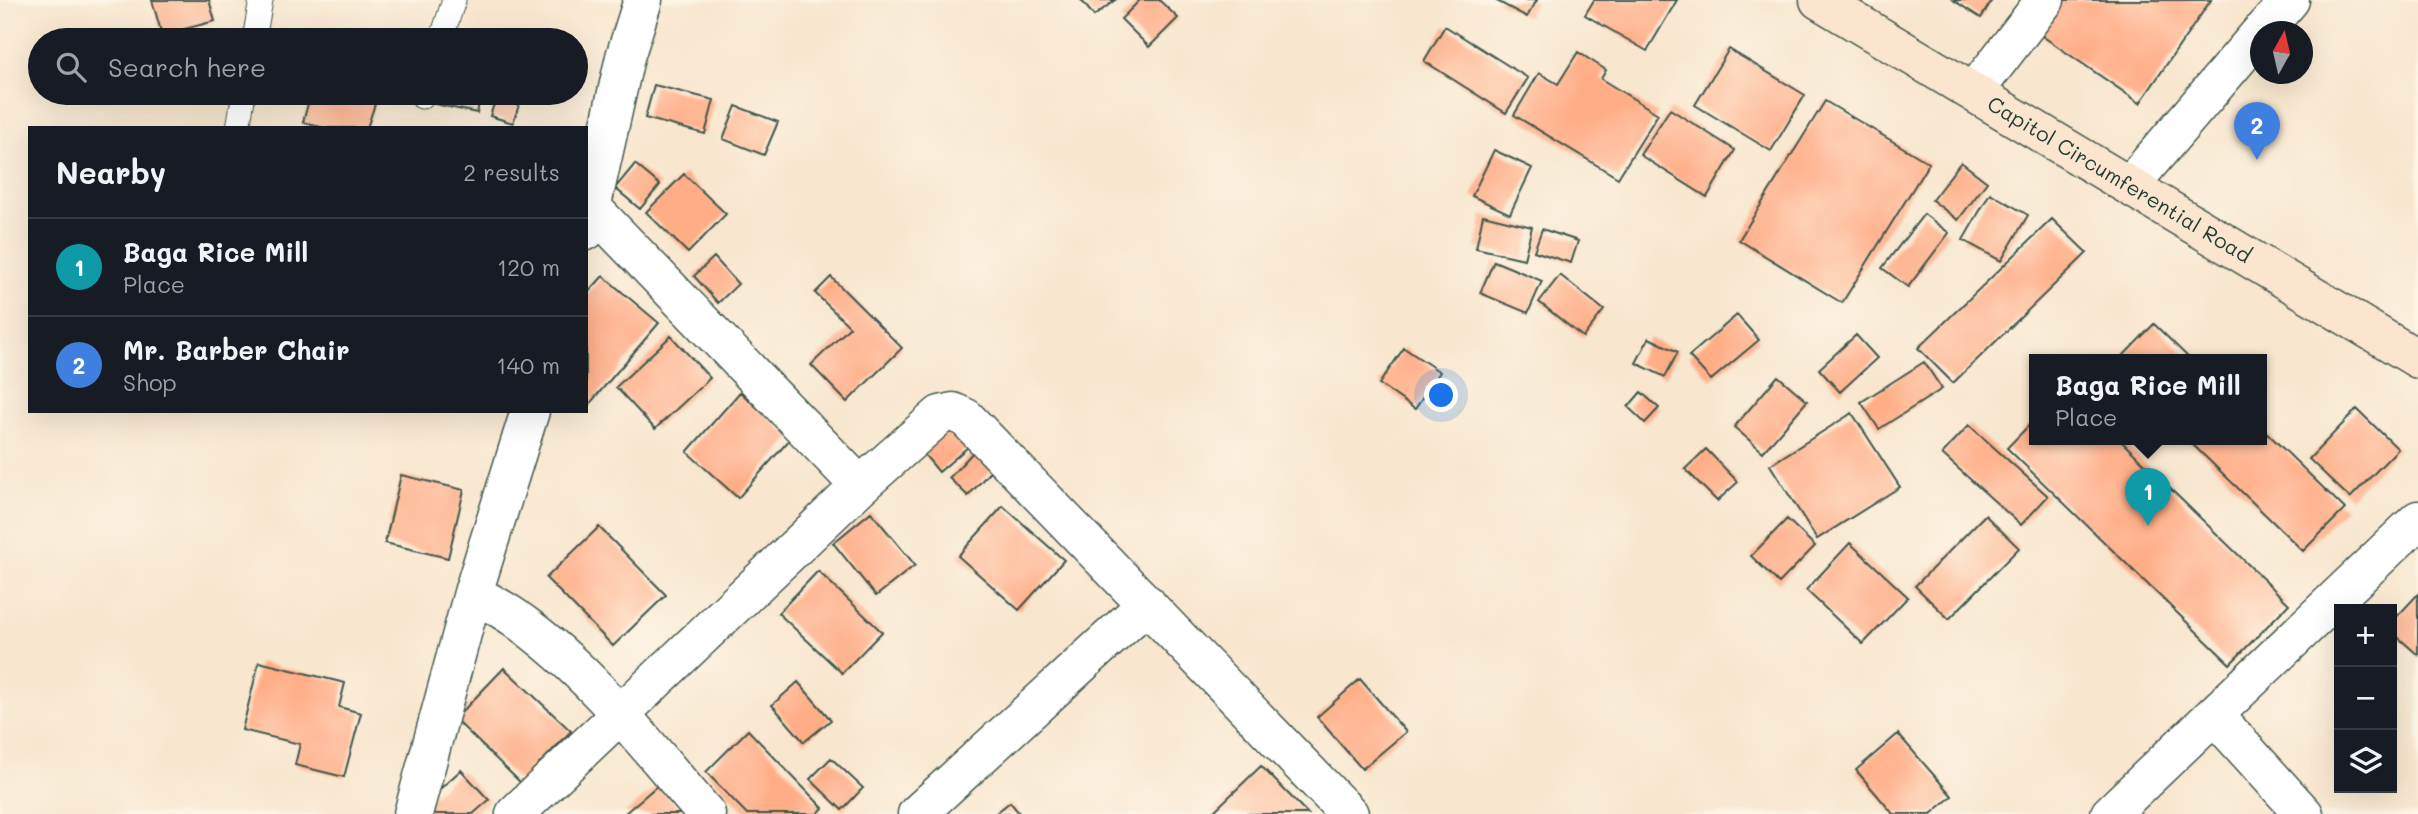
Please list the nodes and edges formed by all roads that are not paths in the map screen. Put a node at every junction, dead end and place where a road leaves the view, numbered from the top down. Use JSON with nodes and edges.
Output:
{"nodes":[{"id":1,"x":261,"y":0,"type":"edge"},
{"id":2,"x":454,"y":0,"type":"edge"},
{"id":3,"x":643,"y":0,"type":"edge"},
{"id":4,"x":1819,"y":0,"type":"edge"},
{"id":5,"x":2045,"y":0,"type":"edge"},
{"id":6,"x":2290,"y":0,"type":"edge"},
{"id":7,"x":2271,"y":21,"type":"edge"},
{"id":8,"x":256,"y":28,"type":"edge"},
{"id":9,"x":445,"y":28,"type":"edge"},
{"id":10,"x":2250,"y":45,"type":"edge"},
{"id":11,"x":1974,"y":92,"type":"junction"},
{"id":12,"x":242,"y":105,"type":"edge"},
{"id":13,"x":238,"y":126,"type":"edge"},
{"id":14,"x":2131,"y":184,"type":"junction"},
{"id":15,"x":590,"y":220,"type":"edge"},
{"id":16,"x":2418,"y":359,"type":"edge"},
{"id":17,"x":529,"y":413,"type":"edge"},
{"id":18,"x":860,"y":486,"type":"junction"},
{"id":19,"x":2418,"y":520,"type":"edge"},
{"id":20,"x":473,"y":593,"type":"junction"},
{"id":21,"x":1147,"y":604,"type":"junction"},
{"id":22,"x":621,"y":714,"type":"junction"},
{"id":23,"x":2214,"y":715,"type":"junction"},
{"id":24,"x":413,"y":814,"type":"edge"},
{"id":25,"x":515,"y":814,"type":"edge"},
{"id":26,"x":706,"y":814,"type":"edge"},
{"id":27,"x":917,"y":814,"type":"edge"},
{"id":28,"x":1349,"y":814,"type":"edge"},
{"id":29,"x":2110,"y":814,"type":"edge"},
{"id":30,"x":2304,"y":814,"type":"edge"}],
"edges":[{"from":1,"to":8,"type":"lane"},
{"from":2,"to":9,"type":"lane"},
{"from":3,"to":15,"type":"street"},
{"from":4,"to":11,"type":"main road","name":"Capitol Circumferential Road"},
{"from":5,"to":11,"type":"street"},
{"from":6,"to":7,"type":"street"},
{"from":10,"to":14,"type":"street"},
{"from":11,"to":14,"type":"main road","name":"Capitol Circumferential Road"},
{"from":12,"to":13,"type":"lane"},
{"from":14,"to":16,"type":"main road","name":"Capitol Circumferential Road"},
{"from":15,"to":18,"type":"street"},
{"from":17,"to":20,"type":"street"},
{"from":18,"to":21,"type":"street"},
{"from":18,"to":22,"type":"street"},
{"from":19,"to":23,"type":"street"},
{"from":20,"to":22,"type":"street"},
{"from":20,"to":24,"type":"street"},
{"from":21,"to":27,"type":"street"},
{"from":21,"to":28,"type":"street"},
{"from":22,"to":25,"type":"street"},
{"from":22,"to":26,"type":"street"},
{"from":23,"to":29,"type":"street"},
{"from":23,"to":30,"type":"street"}]}
